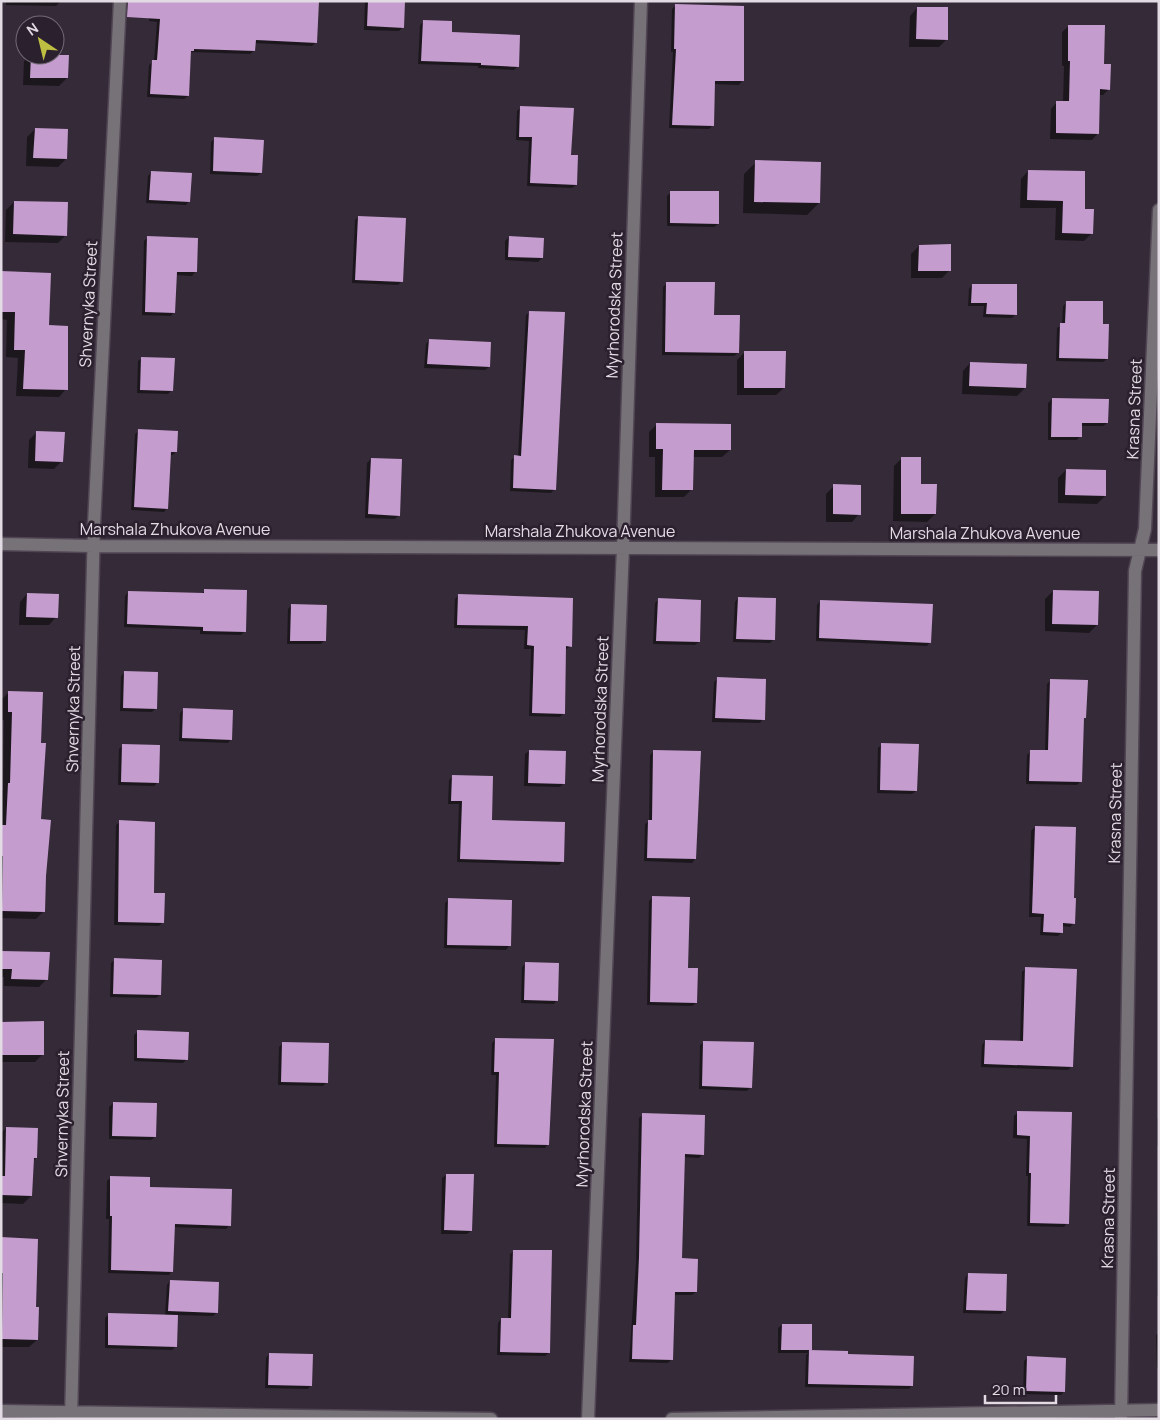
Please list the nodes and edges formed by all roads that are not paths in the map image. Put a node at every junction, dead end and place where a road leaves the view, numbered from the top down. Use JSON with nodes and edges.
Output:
{"nodes":[{"id":1,"x":120,"y":1,"type":"edge"},
{"id":2,"x":641,"y":1,"type":"edge"},
{"id":3,"x":1159,"y":210,"type":"edge"},
{"id":4,"x":1,"y":544,"type":"edge"},
{"id":5,"x":93,"y":546,"type":"junction"},
{"id":6,"x":623,"y":547,"type":"junction"},
{"id":7,"x":1140,"y":550,"type":"junction"},
{"id":8,"x":1159,"y":550,"type":"edge"},
{"id":9,"x":1159,"y":1410,"type":"edge"},
{"id":10,"x":1,"y":1411,"type":"edge"},
{"id":11,"x":1121,"y":1415,"type":"edge"},
{"id":12,"x":71,"y":1416,"type":"edge"},
{"id":13,"x":490,"y":1419,"type":"edge"},
{"id":14,"x":588,"y":1419,"type":"edge"},
{"id":15,"x":672,"y":1419,"type":"edge"}],
"edges":[{"from":1,"to":5,"type":"street","name":"Shvernyka Street"},
{"from":2,"to":6,"type":"street","name":"Myrhorodska Street"},
{"from":3,"to":7,"type":"street","name":"Krasna Street"},
{"from":4,"to":5,"type":"street","name":"Marshala Zhukova Avenue"},
{"from":5,"to":6,"type":"street","name":"Marshala Zhukova Avenue"},
{"from":5,"to":12,"type":"street","name":"Shvernyka Street"},
{"from":6,"to":7,"type":"street","name":"Marshala Zhukova Avenue"},
{"from":6,"to":14,"type":"street","name":"Myrhorodska Street"},
{"from":7,"to":8,"type":"street","name":"Marshala Zhukova Avenue"},
{"from":7,"to":11,"type":"street","name":"Krasna Street"},
{"from":9,"to":11,"type":"street"},
{"from":10,"to":12,"type":"street"},
{"from":11,"to":15,"type":"street"},
{"from":12,"to":13,"type":"street"}]}
